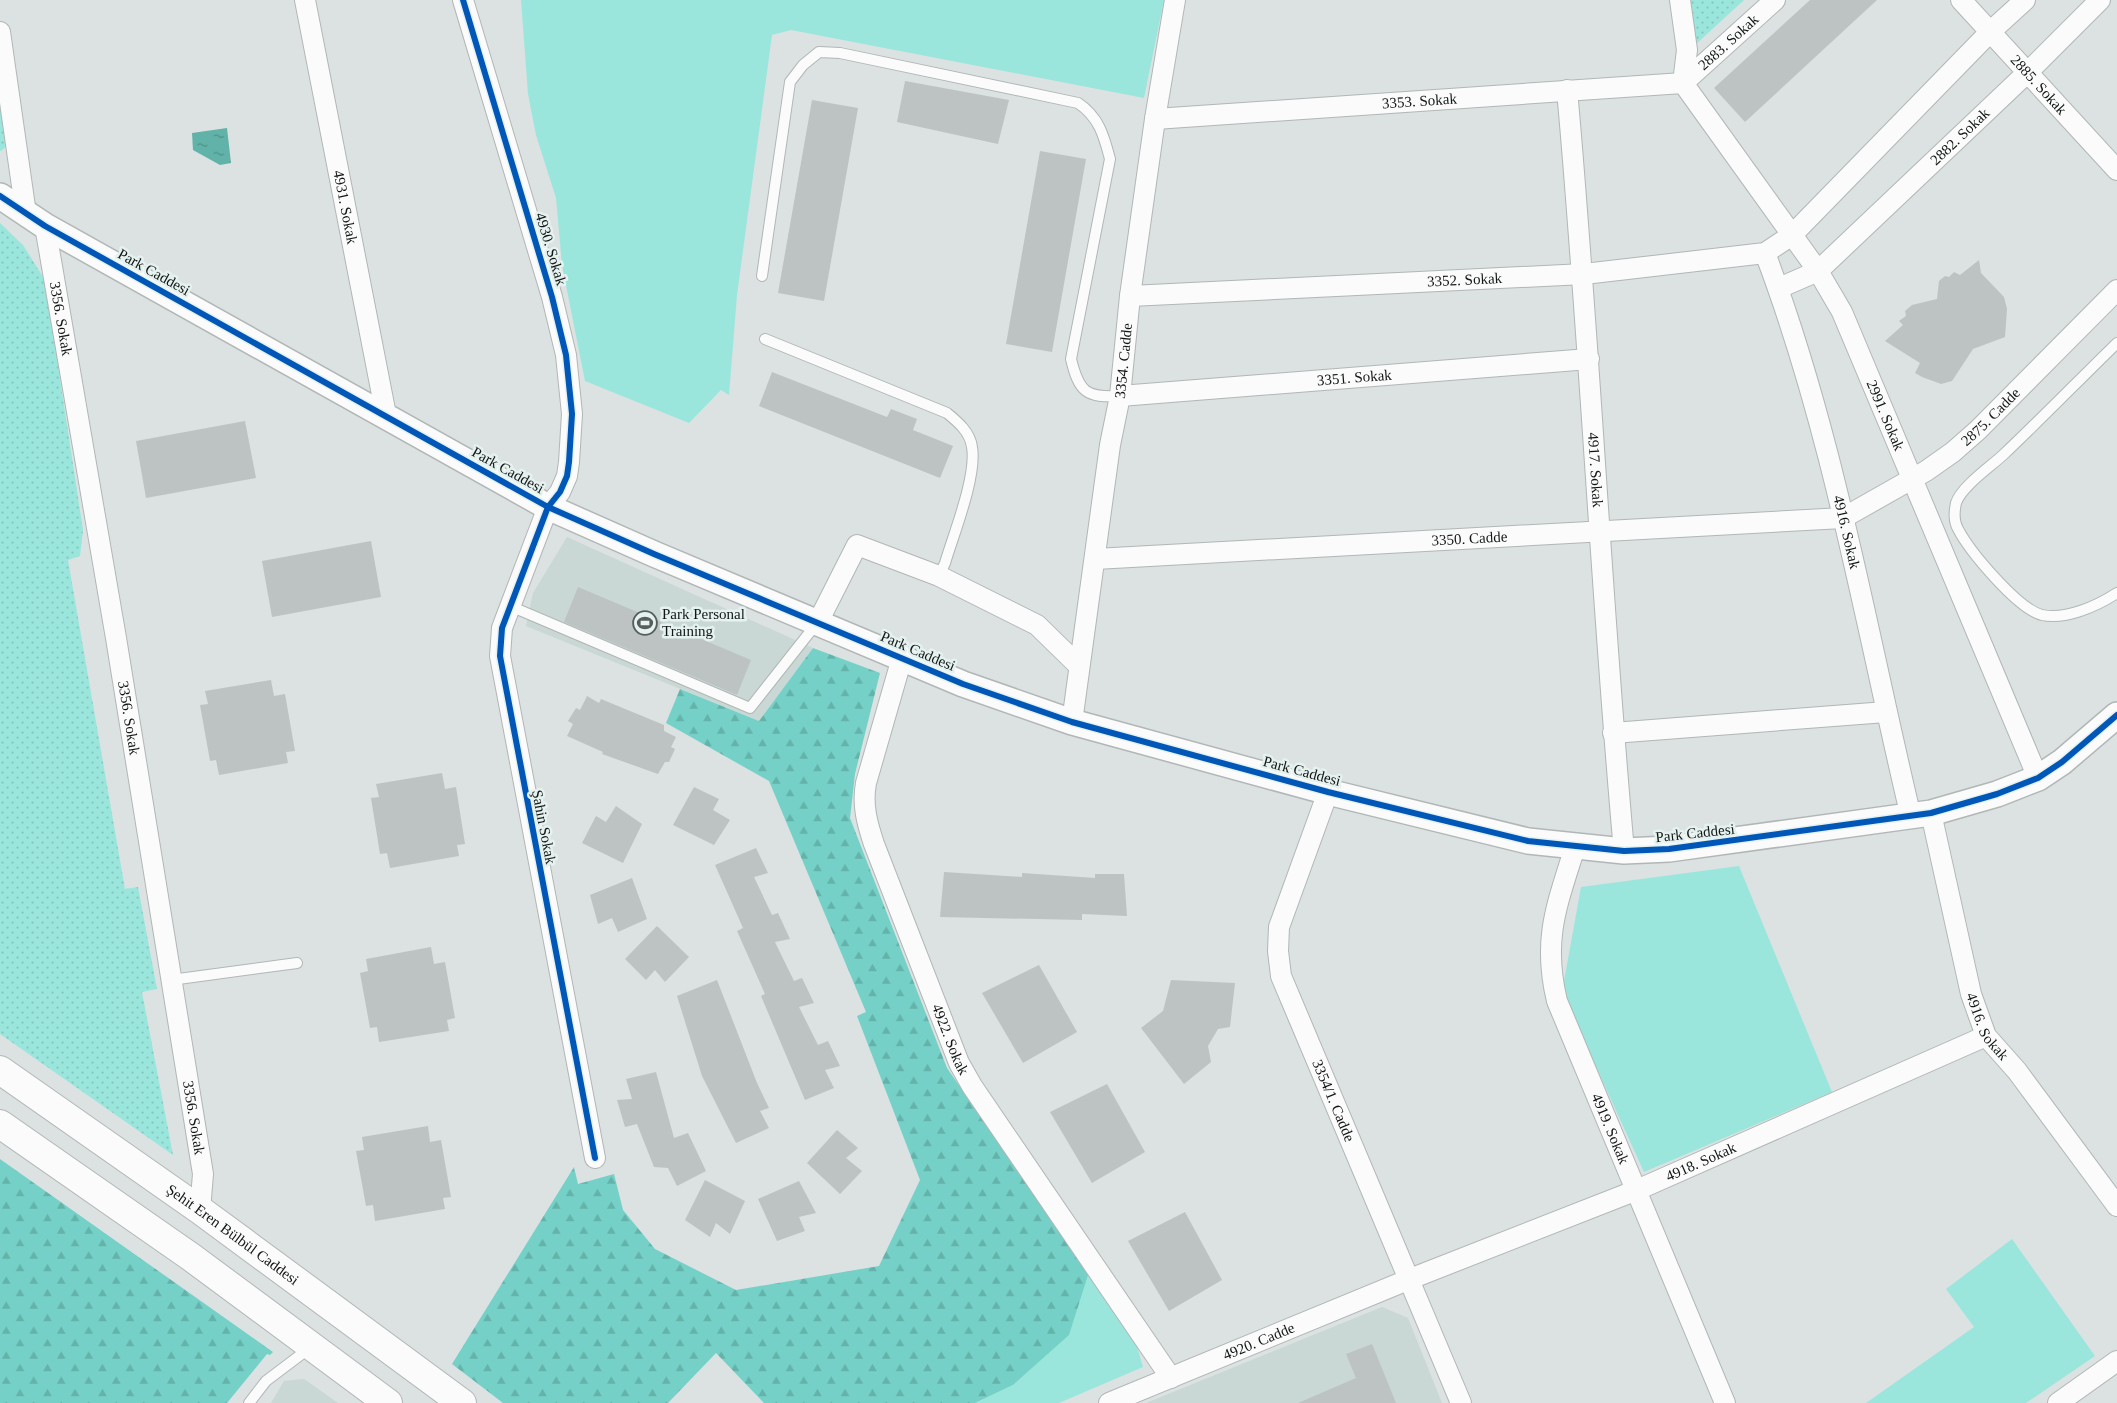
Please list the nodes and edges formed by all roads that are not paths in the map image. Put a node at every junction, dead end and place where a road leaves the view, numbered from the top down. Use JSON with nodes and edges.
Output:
{"nodes":[{"id":1,"x":304,"y":0,"type":"edge"},
{"id":2,"x":463,"y":0,"type":"edge"},
{"id":3,"x":1175,"y":0,"type":"edge"},
{"id":4,"x":1680,"y":0,"type":"edge"},
{"id":5,"x":1775,"y":0,"type":"edge"},
{"id":6,"x":1961,"y":0,"type":"edge"},
{"id":7,"x":2025,"y":0,"type":"edge"},
{"id":8,"x":2100,"y":0,"type":"edge"},
{"id":9,"x":1991,"y":31,"type":"junction"},
{"id":10,"x":0,"y":32,"type":"edge"},
{"id":11,"x":2029,"y":71,"type":"junction"},
{"id":12,"x":1682,"y":83,"type":"junction"},
{"id":13,"x":1568,"y":90,"type":"junction"},
{"id":14,"x":1155,"y":119,"type":"junction"},
{"id":15,"x":2117,"y":170,"type":"edge"},
{"id":16,"x":0,"y":196,"type":"edge"},
{"id":17,"x":36,"y":220,"type":"junction"},
{"id":18,"x":1792,"y":234,"type":"junction"},
{"id":19,"x":1765,"y":253,"type":"junction"},
{"id":20,"x":1818,"y":272,"type":"junction"},
{"id":21,"x":1584,"y":274,"type":"junction"},
{"id":22,"x":762,"y":276,"type":"dead end"},
{"id":23,"x":1779,"y":288,"type":"junction"},
{"id":24,"x":2117,"y":290,"type":"edge"},
{"id":25,"x":1130,"y":296,"type":"junction"},
{"id":26,"x":764,"y":339,"type":"dead end"},
{"id":27,"x":2117,"y":343,"type":"edge"},
{"id":28,"x":1589,"y":359,"type":"junction"},
{"id":29,"x":1120,"y":396,"type":"junction"},
{"id":30,"x":386,"y":416,"type":"junction"},
{"id":31,"x":1911,"y":480,"type":"junction"},
{"id":32,"x":548,"y":507,"type":"junction"},
{"id":33,"x":1843,"y":518,"type":"junction"},
{"id":34,"x":1600,"y":531,"type":"junction"},
{"id":35,"x":1095,"y":559,"type":"junction"},
{"id":36,"x":939,"y":576,"type":"junction"},
{"id":37,"x":2117,"y":593,"type":"edge"},
{"id":38,"x":510,"y":606,"type":"junction"},
{"id":39,"x":818,"y":622,"type":"junction"},
{"id":40,"x":902,"y":658,"type":"junction"},
{"id":41,"x":1079,"y":666,"type":"junction"},
{"id":42,"x":1886,"y":712,"type":"junction"},
{"id":43,"x":2117,"y":715,"type":"edge"},
{"id":44,"x":1072,"y":722,"type":"junction"},
{"id":45,"x":1613,"y":733,"type":"junction"},
{"id":46,"x":2038,"y":778,"type":"junction"},
{"id":47,"x":1328,"y":792,"type":"junction"},
{"id":48,"x":1921,"y":815,"type":"junction"},
{"id":49,"x":1575,"y":847,"type":"junction"},
{"id":50,"x":1624,"y":851,"type":"junction"},
{"id":51,"x":297,"y":963,"type":"dead end"},
{"id":52,"x":171,"y":980,"type":"junction"},
{"id":53,"x":1986,"y":1036,"type":"junction"},
{"id":54,"x":0,"y":1070,"type":"edge"},
{"id":55,"x":0,"y":1124,"type":"edge"},
{"id":56,"x":594,"y":1158,"type":"dead end"},
{"id":57,"x":1637,"y":1190,"type":"junction"},
{"id":58,"x":2117,"y":1206,"type":"edge"},
{"id":59,"x":200,"y":1210,"type":"junction"},
{"id":60,"x":1410,"y":1279,"type":"junction"},
{"id":61,"x":311,"y":1346,"type":"junction"},
{"id":62,"x":2117,"y":1361,"type":"edge"},
{"id":63,"x":1171,"y":1378,"type":"junction"},
{"id":64,"x":249,"y":1403,"type":"edge"},
{"id":65,"x":388,"y":1403,"type":"edge"},
{"id":66,"x":461,"y":1403,"type":"edge"},
{"id":67,"x":1109,"y":1403,"type":"edge"},
{"id":68,"x":1461,"y":1403,"type":"edge"},
{"id":69,"x":1725,"y":1403,"type":"edge"},
{"id":70,"x":2058,"y":1403,"type":"edge"}],
"edges":[{"from":1,"to":30,"type":"street","name":"4931. Sokak"},
{"from":2,"to":32,"type":"street","name":"4930. Sokak"},
{"from":3,"to":14,"type":"street","name":"3354. Cadde"},
{"from":4,"to":12,"type":"street"},
{"from":5,"to":12,"type":"street","name":"2883. Sokak"},
{"from":6,"to":9,"type":"street","name":"2885. Sokak"},
{"from":7,"to":9,"type":"street"},
{"from":8,"to":11,"type":"street","name":"2882. Sokak"},
{"from":9,"to":11,"type":"street","name":"2885. Sokak"},
{"from":9,"to":18,"type":"street"},
{"from":10,"to":17,"type":"street","name":"3356. Sokak"},
{"from":11,"to":15,"type":"street","name":"2885. Sokak"},
{"from":11,"to":20,"type":"street","name":"2882. Sokak"},
{"from":12,"to":13,"type":"street","name":"3353. Sokak"},
{"from":12,"to":18,"type":"street","name":"2991. Sokak"},
{"from":13,"to":14,"type":"street","name":"3353. Sokak"},
{"from":13,"to":21,"type":"street","name":"4917. Sokak"},
{"from":14,"to":25,"type":"street","name":"3354. Cadde"},
{"from":16,"to":17,"type":"street","name":"Park Caddesi"},
{"from":17,"to":30,"type":"street","name":"Park Caddesi"},
{"from":17,"to":52,"type":"street","name":"3356. Sokak"},
{"from":18,"to":19,"type":"street","name":"3352. Sokak"},
{"from":18,"to":20,"type":"street","name":"2991. Sokak"},
{"from":19,"to":21,"type":"street","name":"3352. Sokak"},
{"from":19,"to":23,"type":"street","name":"4916. Sokak"},
{"from":20,"to":23,"type":"street"},
{"from":20,"to":31,"type":"street","name":"2991. Sokak"},
{"from":21,"to":25,"type":"street","name":"3352. Sokak"},
{"from":21,"to":28,"type":"street","name":"4917. Sokak"},
{"from":22,"to":29,"type":"lane"},
{"from":23,"to":33,"type":"street","name":"4916. Sokak"},
{"from":24,"to":31,"type":"street","name":"2875. Cadde"},
{"from":25,"to":29,"type":"street","name":"3354. Cadde"},
{"from":26,"to":36,"type":"lane"},
{"from":27,"to":37,"type":"lane"},
{"from":28,"to":29,"type":"street","name":"3351. Sokak"},
{"from":28,"to":34,"type":"street","name":"4917. Sokak"},
{"from":29,"to":35,"type":"street","name":"3354. Cadde"},
{"from":30,"to":32,"type":"street","name":"Park Caddesi"},
{"from":31,"to":33,"type":"street","name":"2875. Cadde"},
{"from":31,"to":46,"type":"street","name":"2991. Sokak"},
{"from":32,"to":38,"type":"street","name":"Şahin Sokak"},
{"from":32,"to":39,"type":"street","name":"Park Caddesi"},
{"from":33,"to":34,"type":"street","name":"3350. Cadde"},
{"from":33,"to":42,"type":"street","name":"4916. Sokak"},
{"from":34,"to":35,"type":"street","name":"3350. Cadde"},
{"from":34,"to":45,"type":"street","name":"4917. Sokak"},
{"from":35,"to":41,"type":"street","name":"3354. Cadde"},
{"from":36,"to":39,"type":"street"},
{"from":36,"to":41,"type":"street"},
{"from":38,"to":39,"type":"lane"},
{"from":38,"to":56,"type":"street","name":"Şahin Sokak"},
{"from":39,"to":40,"type":"street","name":"Park Caddesi"},
{"from":40,"to":44,"type":"street","name":"Park Caddesi"},
{"from":40,"to":63,"type":"street","name":"4922. Sokak"},
{"from":41,"to":44,"type":"street","name":"3354. Cadde"},
{"from":42,"to":45,"type":"street"},
{"from":42,"to":48,"type":"street","name":"4916. Sokak"},
{"from":43,"to":46,"type":"street","name":"Park Caddesi"},
{"from":44,"to":47,"type":"street","name":"Park Caddesi"},
{"from":45,"to":50,"type":"street","name":"4917. Sokak"},
{"from":46,"to":48,"type":"street","name":"Park Caddesi"},
{"from":47,"to":49,"type":"street","name":"Park Caddesi"},
{"from":47,"to":60,"type":"street","name":"3354/1. Cadde"},
{"from":48,"to":50,"type":"street","name":"Park Caddesi"},
{"from":48,"to":53,"type":"street","name":"4916. Sokak"},
{"from":49,"to":50,"type":"street","name":"Park Caddesi"},
{"from":49,"to":57,"type":"street","name":"4919. Sokak"},
{"from":51,"to":52,"type":"lane"},
{"from":52,"to":59,"type":"street","name":"3356. Sokak"},
{"from":53,"to":57,"type":"street","name":"4918. Sokak"},
{"from":53,"to":58,"type":"street","name":"4916. Sokak"},
{"from":54,"to":59,"type":"main road","name":"Şehit Eren Bülbül Caddesi"},
{"from":55,"to":61,"type":"main road"},
{"from":57,"to":60,"type":"street","name":"4918. Sokak"},
{"from":57,"to":69,"type":"street","name":"4919. Sokak"},
{"from":59,"to":66,"type":"main road","name":"Şehit Eren Bülbül Caddesi"},
{"from":60,"to":63,"type":"street","name":"4920. Cadde"},
{"from":60,"to":68,"type":"street","name":"3354/1. Cadde"},
{"from":61,"to":64,"type":"lane"},
{"from":61,"to":65,"type":"main road"},
{"from":62,"to":70,"type":"street"},
{"from":63,"to":67,"type":"street","name":"4920. Cadde"}]}
